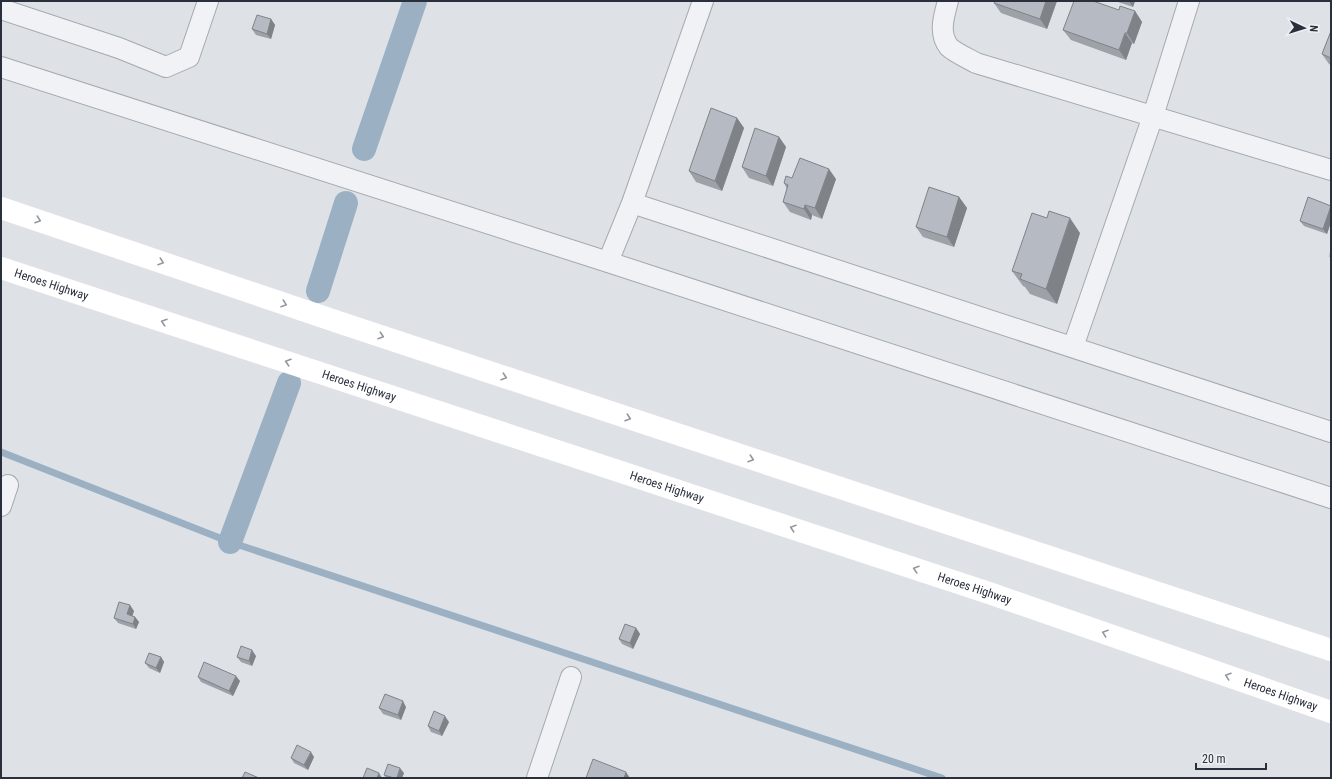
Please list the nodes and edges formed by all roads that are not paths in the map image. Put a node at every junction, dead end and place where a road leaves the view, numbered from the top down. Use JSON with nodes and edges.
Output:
{"nodes":[{"id":1,"x":208,"y":1,"type":"edge"},
{"id":2,"x":703,"y":1,"type":"edge"},
{"id":3,"x":948,"y":1,"type":"edge"},
{"id":4,"x":1188,"y":1,"type":"edge"},
{"id":5,"x":1,"y":9,"type":"edge"},
{"id":6,"x":1,"y":67,"type":"edge"},
{"id":7,"x":1153,"y":116,"type":"junction"},
{"id":8,"x":1331,"y":170,"type":"edge"},
{"id":9,"x":632,"y":203,"type":"junction"},
{"id":10,"x":1,"y":208,"type":"edge"},
{"id":11,"x":608,"y":262,"type":"junction"},
{"id":12,"x":1,"y":268,"type":"edge"},
{"id":13,"x":1073,"y":347,"type":"junction"},
{"id":14,"x":1331,"y":432,"type":"edge"},
{"id":15,"x":8,"y":485,"type":"dead end"},
{"id":16,"x":1331,"y":498,"type":"edge"},
{"id":17,"x":1,"y":506,"type":"edge"},
{"id":18,"x":1331,"y":650,"type":"edge"},
{"id":19,"x":570,"y":678,"type":"dead end"},
{"id":20,"x":1331,"y":712,"type":"edge"},
{"id":21,"x":537,"y":778,"type":"edge"}],
"edges":[{"from":1,"to":5,"type":"street"},
{"from":2,"to":9,"type":"street"},
{"from":3,"to":7,"type":"street"},
{"from":4,"to":7,"type":"street"},
{"from":6,"to":11,"type":"street"},
{"from":7,"to":8,"type":"street"},
{"from":7,"to":13,"type":"street"},
{"from":9,"to":11,"type":"street"},
{"from":9,"to":13,"type":"street"},
{"from":10,"to":18,"type":"main road","one_way":true},
{"from":11,"to":16,"type":"street"},
{"from":20,"to":12,"type":"main road","name":"Heroes Highway","one_way":true},
{"from":13,"to":14,"type":"street"},
{"from":15,"to":17,"type":"street"},
{"from":19,"to":21,"type":"street"}]}
